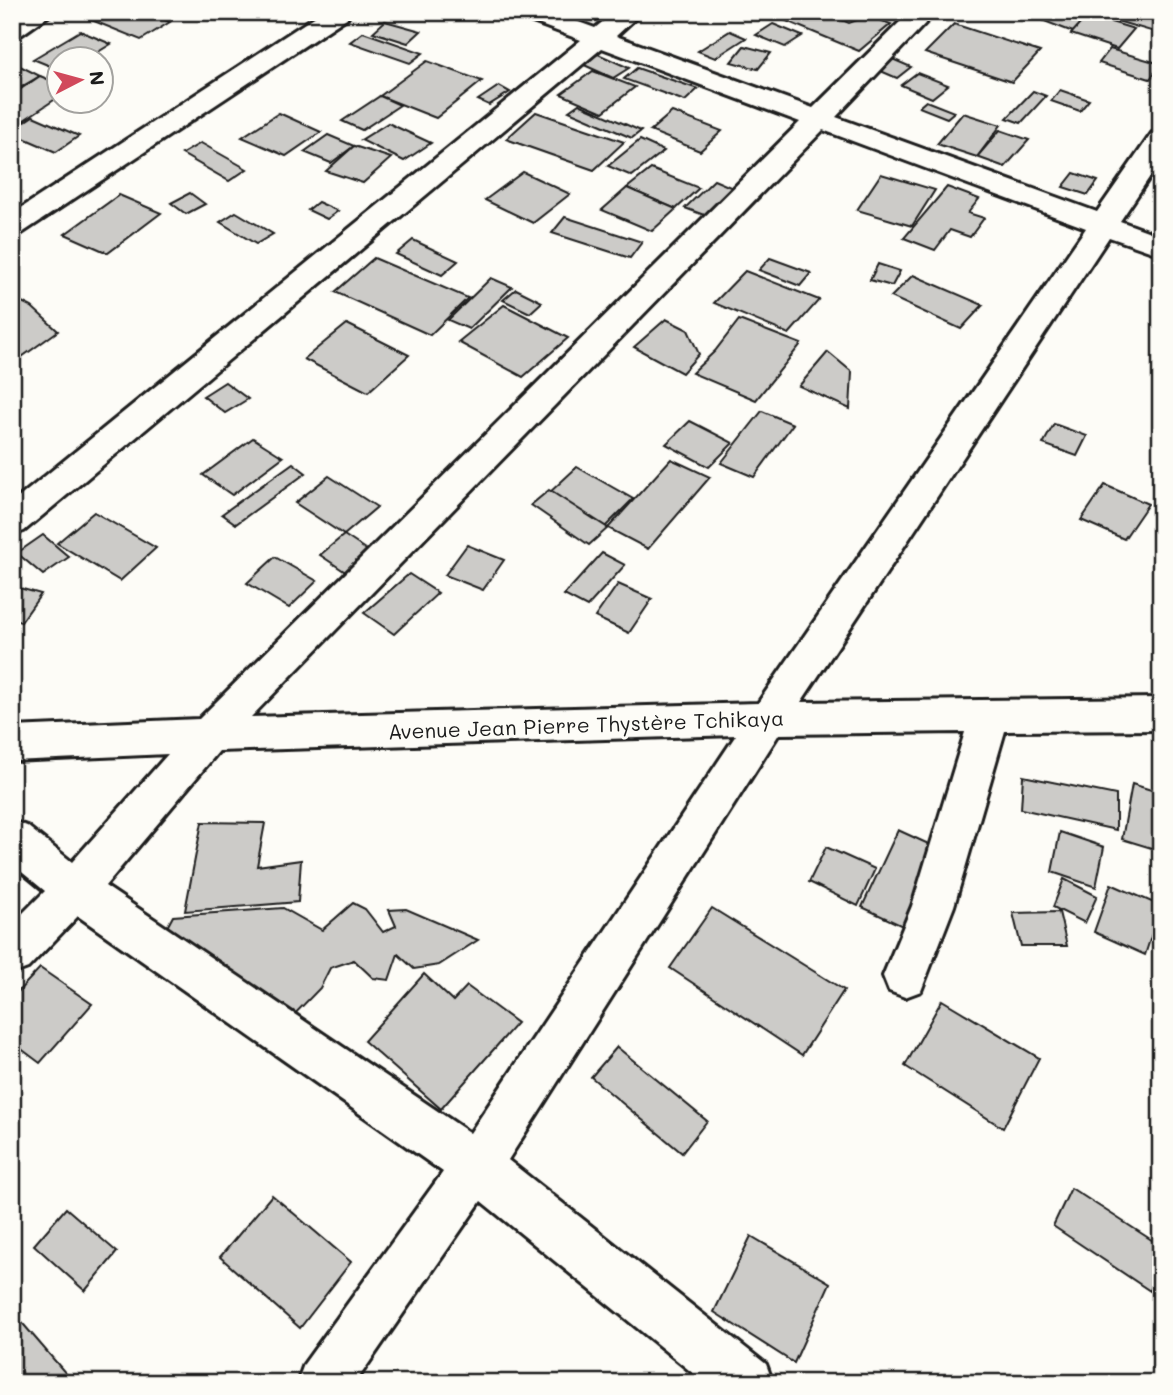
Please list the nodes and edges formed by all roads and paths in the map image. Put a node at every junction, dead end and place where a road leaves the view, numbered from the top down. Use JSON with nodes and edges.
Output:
{"nodes":[{"id":1,"x":42,"y":12,"type":"edge"},
{"id":2,"x":339,"y":12,"type":"edge"},
{"id":3,"x":528,"y":12,"type":"edge"},
{"id":4,"x":630,"y":12,"type":"edge"},
{"id":5,"x":924,"y":12,"type":"edge"},
{"id":6,"x":12,"y":30,"type":"edge"},
{"id":7,"x":596,"y":39,"type":"junction"},
{"id":8,"x":818,"y":120,"type":"junction"},
{"id":9,"x":1161,"y":139,"type":"edge"},
{"id":10,"x":1101,"y":224,"type":"junction"},
{"id":11,"x":12,"y":227,"type":"edge"},
{"id":12,"x":1161,"y":246,"type":"edge"},
{"id":13,"x":12,"y":522,"type":"edge"},
{"id":14,"x":1161,"y":713,"type":"edge"},
{"id":15,"x":990,"y":714,"type":"junction"},
{"id":16,"x":768,"y":719,"type":"junction"},
{"id":17,"x":209,"y":735,"type":"junction"},
{"id":18,"x":12,"y":744,"type":"edge"},
{"id":19,"x":12,"y":839,"type":"edge"},
{"id":20,"x":75,"y":890,"type":"junction"},
{"id":21,"x":12,"y":954,"type":"edge"},
{"id":22,"x":905,"y":976,"type":"dead end"},
{"id":23,"x":476,"y":1166,"type":"junction"},
{"id":24,"x":323,"y":1383,"type":"edge"},
{"id":25,"x":747,"y":1383,"type":"edge"}],
"edges":[{"from":1,"to":6,"type":"street"},
{"from":2,"to":11,"type":"street"},
{"from":3,"to":7,"type":"street"},
{"from":4,"to":7,"type":"street"},
{"from":5,"to":8,"type":"street"},
{"from":7,"to":8,"type":"street"},
{"from":7,"to":13,"type":"street"},
{"from":8,"to":10,"type":"street"},
{"from":8,"to":17,"type":"street"},
{"from":9,"to":10,"type":"street"},
{"from":10,"to":12,"type":"street"},
{"from":10,"to":16,"type":"street"},
{"from":14,"to":15,"type":"street","name":"Avenue Jean Pierre Thystère Tchikaya"},
{"from":15,"to":16,"type":"street","name":"Avenue Jean Pierre Thystère Tchikaya"},
{"from":15,"to":22,"type":"street"},
{"from":16,"to":17,"type":"street","name":"Avenue Jean Pierre Thystère Tchikaya"},
{"from":16,"to":23,"type":"street"},
{"from":17,"to":18,"type":"street","name":"Avenue Jean Pierre Thystère Tchikaya"},
{"from":17,"to":20,"type":"street"},
{"from":19,"to":20,"type":"street"},
{"from":20,"to":21,"type":"street"},
{"from":20,"to":23,"type":"street"},
{"from":23,"to":24,"type":"street"},
{"from":23,"to":25,"type":"street"}]}
